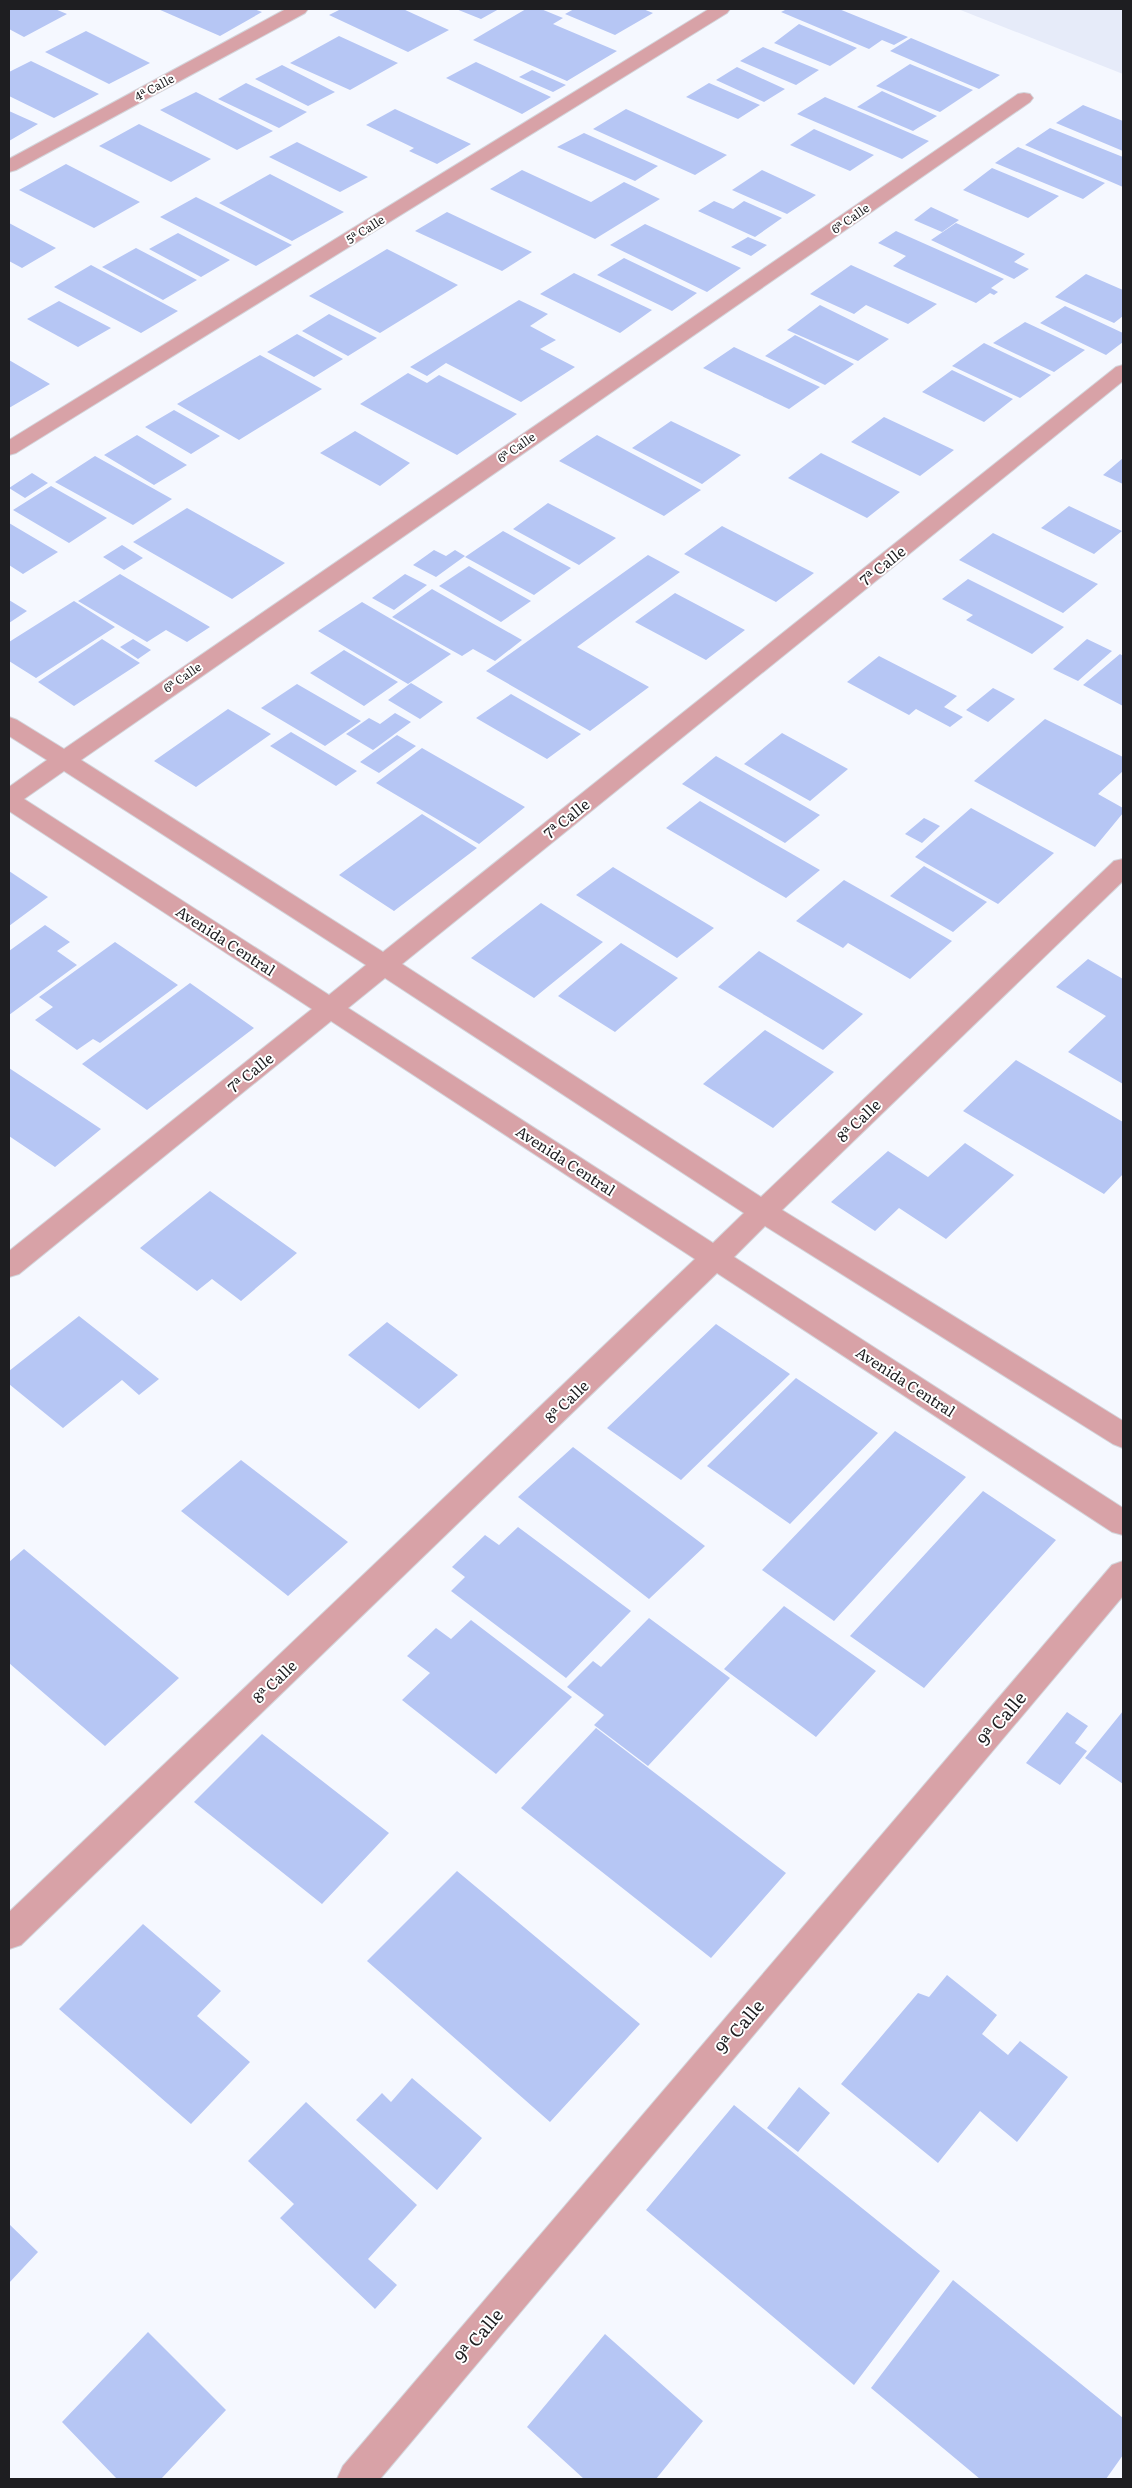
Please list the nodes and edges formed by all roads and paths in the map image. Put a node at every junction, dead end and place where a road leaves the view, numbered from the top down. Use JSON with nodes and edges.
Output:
{"nodes":[{"id":1,"x":298,"y":9,"type":"edge"},
{"id":2,"x":721,"y":9,"type":"edge"},
{"id":3,"x":1024,"y":98,"type":"dead end"},
{"id":4,"x":9,"y":166,"type":"edge"},
{"id":5,"x":1123,"y":371,"type":"edge"},
{"id":6,"x":9,"y":449,"type":"edge"},
{"id":7,"x":9,"y":725,"type":"edge"},
{"id":8,"x":64,"y":758,"type":"junction"},
{"id":9,"x":9,"y":799,"type":"edge"},
{"id":10,"x":1123,"y":867,"type":"edge"},
{"id":11,"x":383,"y":964,"type":"junction"},
{"id":12,"x":330,"y":1008,"type":"junction"},
{"id":13,"x":762,"y":1212,"type":"junction"},
{"id":14,"x":716,"y":1258,"type":"junction"},
{"id":15,"x":9,"y":1266,"type":"edge"},
{"id":16,"x":1123,"y":1436,"type":"edge"},
{"id":17,"x":1123,"y":1522,"type":"edge"},
{"id":18,"x":1123,"y":1574,"type":"edge"},
{"id":19,"x":9,"y":1934,"type":"edge"},
{"id":20,"x":356,"y":2479,"type":"edge"}],
"edges":[{"from":1,"to":4,"type":"street","name":"4ª Calle"},
{"from":2,"to":6,"type":"street","name":"5ª Calle"},
{"from":3,"to":8,"type":"street","name":"6ª Calle"},
{"from":5,"to":11,"type":"street","name":"7ª Calle"},
{"from":7,"to":8,"type":"street"},
{"from":8,"to":9,"type":"street","name":"6ª Calle"},
{"from":8,"to":11,"type":"street"},
{"from":9,"to":12,"type":"street","name":"Avenida Central"},
{"from":10,"to":13,"type":"street","name":"8ª Calle"},
{"from":11,"to":12,"type":"street","name":"7ª Calle"},
{"from":11,"to":13,"type":"street"},
{"from":12,"to":14,"type":"street","name":"Avenida Central"},
{"from":12,"to":15,"type":"street","name":"7ª Calle"},
{"from":13,"to":14,"type":"street","name":"8ª Calle"},
{"from":13,"to":16,"type":"street"},
{"from":14,"to":17,"type":"street","name":"Avenida Central"},
{"from":14,"to":19,"type":"street","name":"8ª Calle"},
{"from":18,"to":20,"type":"street","name":"9ª Calle"}]}
